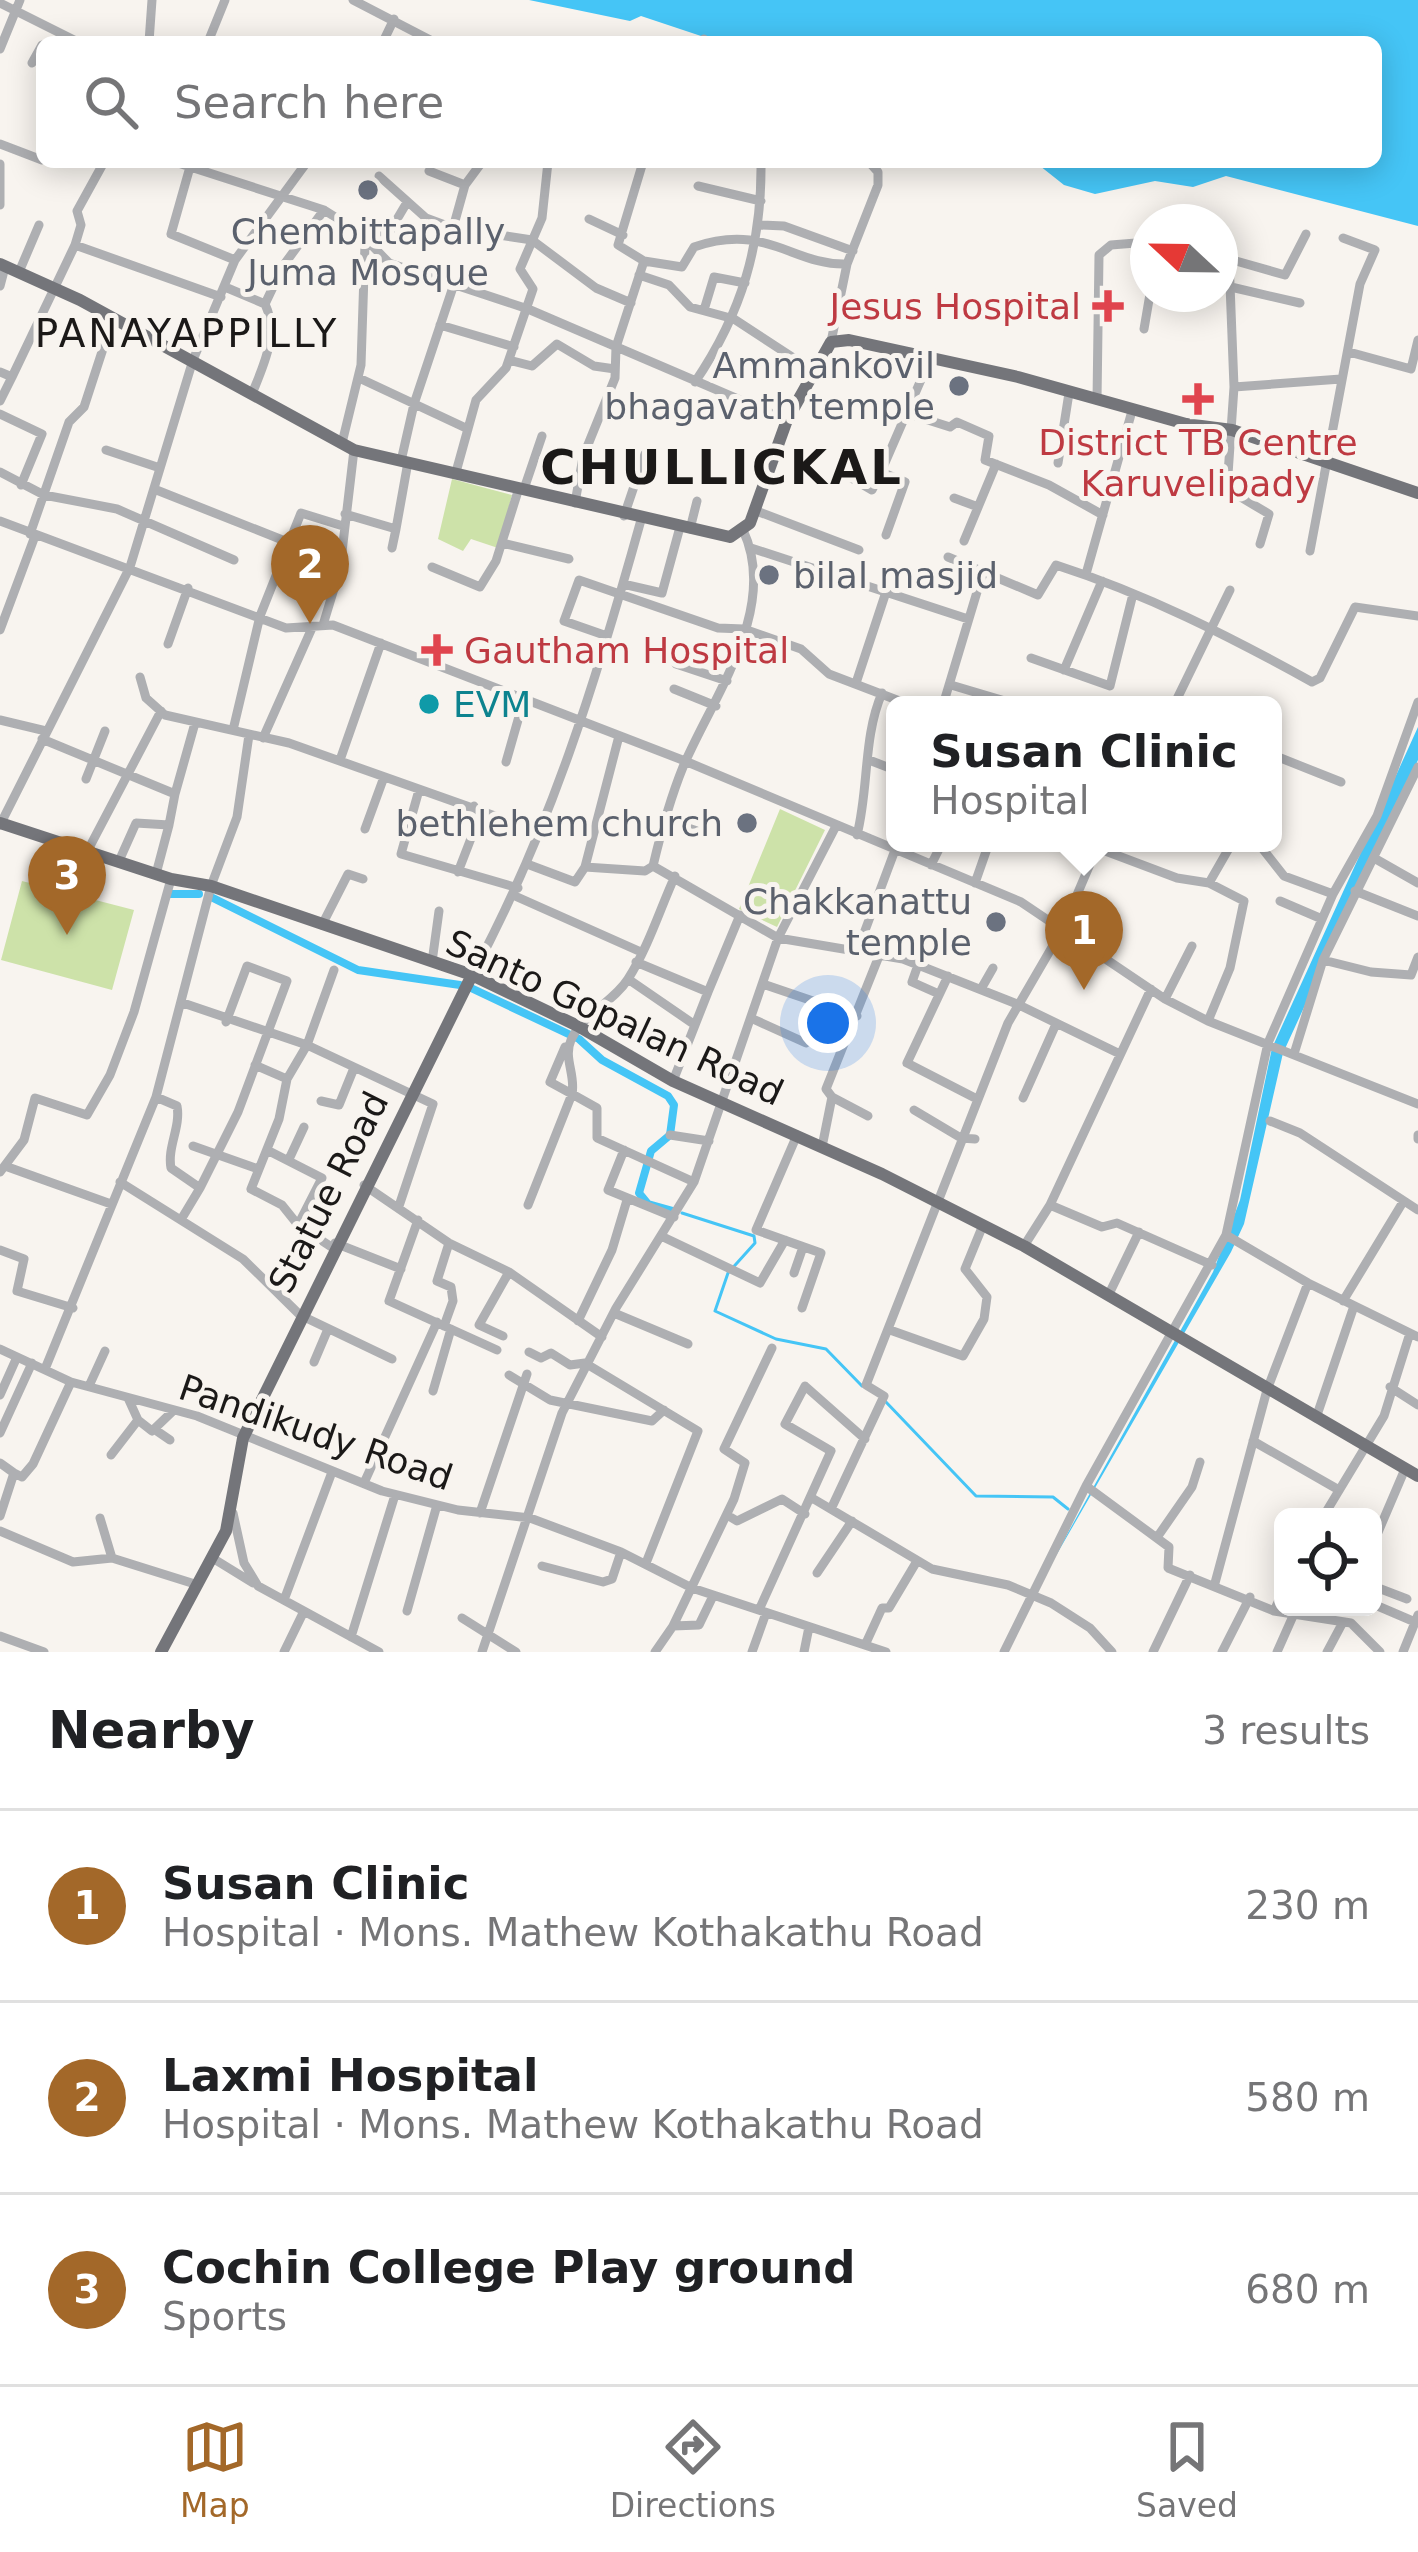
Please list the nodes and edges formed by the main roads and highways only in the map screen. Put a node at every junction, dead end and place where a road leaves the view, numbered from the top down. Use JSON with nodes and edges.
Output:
{"nodes":[{"id":1,"x":8,"y":268,"type":"edge"},
{"id":2,"x":1418,"y":493,"type":"edge"},
{"id":3,"x":0,"y":824,"type":"edge"},
{"id":4,"x":472,"y":975,"type":"junction"},
{"id":5,"x":1418,"y":1476,"type":"edge"},
{"id":6,"x":161,"y":1652,"type":"edge"}],
"edges":[{"from":1,"to":2,"type":"main road"},
{"from":3,"to":4,"type":"main road","name":"Santo Gopalan Road"},
{"from":4,"to":5,"type":"main road","name":"Santo Gopalan Road"},
{"from":4,"to":6,"type":"main road","name":"Statue Road"}]}
